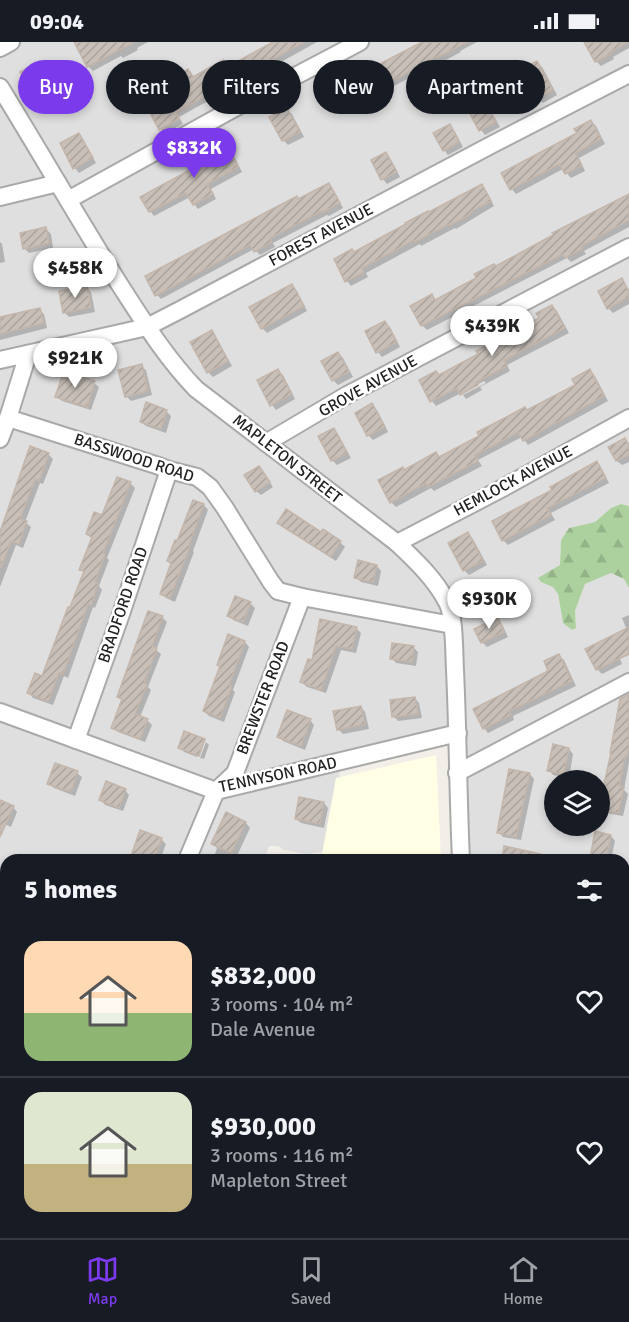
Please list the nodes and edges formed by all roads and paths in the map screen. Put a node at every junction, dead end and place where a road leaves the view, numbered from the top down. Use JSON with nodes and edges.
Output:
{"nodes":[{"id":1,"x":11,"y":42,"type":"edge"},
{"id":2,"x":360,"y":42,"type":"edge"},
{"id":3,"x":0,"y":48,"type":"edge"},
{"id":4,"x":629,"y":74,"type":"edge"},
{"id":5,"x":0,"y":87,"type":"edge"},
{"id":6,"x":58,"y":183,"type":"junction"},
{"id":7,"x":0,"y":198,"type":"edge"},
{"id":8,"x":68,"y":200,"type":"junction"},
{"id":9,"x":629,"y":247,"type":"edge"},
{"id":10,"x":147,"y":327,"type":"junction"},
{"id":11,"x":28,"y":354,"type":"junction"},
{"id":12,"x":0,"y":360,"type":"edge"},
{"id":13,"x":8,"y":418,"type":"junction"},
{"id":14,"x":629,"y":418,"type":"edge"},
{"id":15,"x":0,"y":439,"type":"edge"},
{"id":16,"x":266,"y":443,"type":"junction"},
{"id":17,"x":169,"y":470,"type":"junction"},
{"id":18,"x":397,"y":543,"type":"junction"},
{"id":19,"x":302,"y":597,"type":"junction"},
{"id":20,"x":452,"y":625,"type":"junction"},
{"id":21,"x":629,"y":682,"type":"edge"},
{"id":22,"x":0,"y":712,"type":"edge"},
{"id":23,"x":458,"y":734,"type":"junction"},
{"id":24,"x":76,"y":740,"type":"junction"},
{"id":25,"x":458,"y":773,"type":"junction"},
{"id":26,"x":216,"y":791,"type":"junction"},
{"id":27,"x":190,"y":854,"type":"edge"},
{"id":28,"x":461,"y":854,"type":"edge"}],
"edges":[{"from":1,"to":3,"type":"street"},
{"from":2,"to":8,"type":"street"},
{"from":4,"to":10,"type":"street","name":"FOREST AVENUE"},
{"from":5,"to":6,"type":"street","name":"MAPLETON STREET"},
{"from":6,"to":7,"type":"street"},
{"from":6,"to":8,"type":"street","name":"MAPLETON STREET"},
{"from":8,"to":10,"type":"street","name":"MAPLETON STREET"},
{"from":9,"to":16,"type":"street","name":"GROVE AVENUE"},
{"from":10,"to":11,"type":"street","name":"FOREST AVENUE"},
{"from":10,"to":16,"type":"street","name":"MAPLETON STREET"},
{"from":11,"to":12,"type":"street","name":"FOREST AVENUE"},
{"from":11,"to":13,"type":"street"},
{"from":13,"to":15,"type":"street"},
{"from":13,"to":17,"type":"street","name":"BASSWOOD ROAD"},
{"from":14,"to":18,"type":"street","name":"HEMLOCK AVENUE"},
{"from":16,"to":18,"type":"street","name":"MAPLETON STREET"},
{"from":17,"to":19,"type":"street","name":"BASSWOOD ROAD"},
{"from":17,"to":24,"type":"street","name":"BRADFORD ROAD"},
{"from":18,"to":20,"type":"street","name":"MAPLETON STREET"},
{"from":19,"to":20,"type":"street","name":"BASSWOOD ROAD"},
{"from":19,"to":26,"type":"street","name":"BREWSTER ROAD"},
{"from":20,"to":23,"type":"street","name":"MAPLETON STREET"},
{"from":21,"to":25,"type":"street"},
{"from":22,"to":24,"type":"street","name":"TENNYSON ROAD"},
{"from":23,"to":25,"type":"street","name":"MAPLETON STREET"},
{"from":23,"to":26,"type":"street","name":"TENNYSON ROAD"},
{"from":24,"to":26,"type":"street","name":"TENNYSON ROAD"},
{"from":25,"to":28,"type":"street","name":"MAPLETON STREET"},
{"from":26,"to":27,"type":"street","name":"BREWSTER ROAD"}]}
